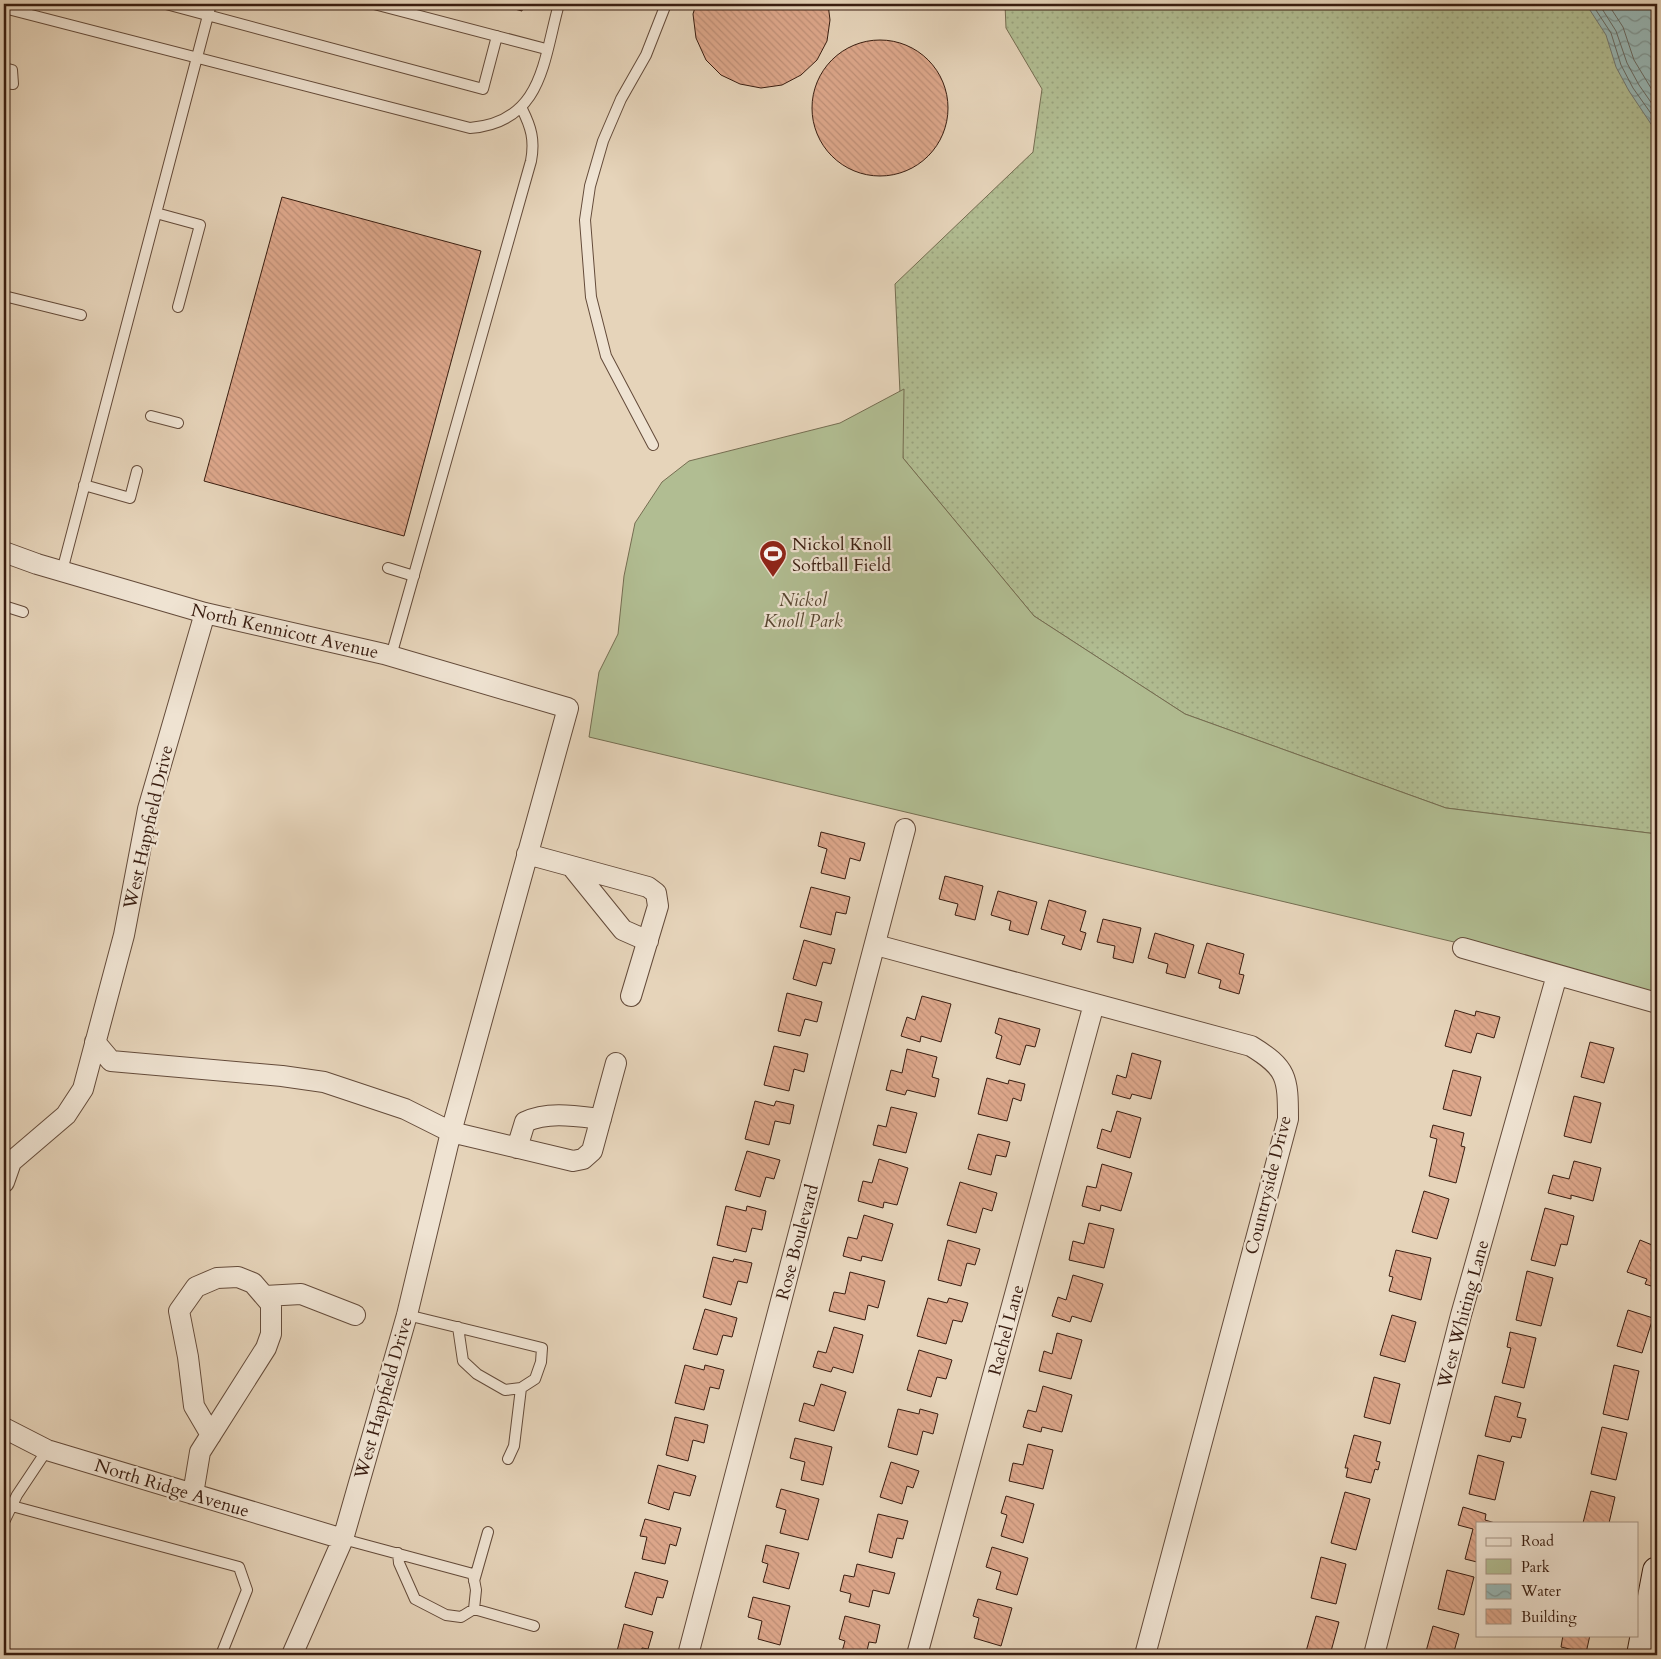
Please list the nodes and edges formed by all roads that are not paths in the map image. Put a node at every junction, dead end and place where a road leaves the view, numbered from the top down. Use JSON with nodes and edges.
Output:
{"nodes":[{"id":1,"x":166,"y":4,"type":"edge"},
{"id":2,"x":212,"y":4,"type":"edge"},
{"id":3,"x":374,"y":4,"type":"edge"},
{"id":4,"x":558,"y":4,"type":"edge"},
{"id":5,"x":666,"y":4,"type":"edge"},
{"id":6,"x":4,"y":8,"type":"edge"},
{"id":7,"x":208,"y":15,"type":"junction"},
{"id":8,"x":497,"y":36,"type":"junction"},
{"id":9,"x":546,"y":49,"type":"junction"},
{"id":10,"x":197,"y":58,"type":"junction"},
{"id":11,"x":4,"y":68,"type":"edge"},
{"id":12,"x":4,"y":83,"type":"edge"},
{"id":13,"x":522,"y":109,"type":"junction"},
{"id":14,"x":156,"y":213,"type":"junction"},
{"id":15,"x":4,"y":296,"type":"edge"},
{"id":16,"x":178,"y":306,"type":"dead end"},
{"id":17,"x":80,"y":315,"type":"dead end"},
{"id":18,"x":151,"y":416,"type":"dead end"},
{"id":19,"x":178,"y":423,"type":"dead end"},
{"id":20,"x":654,"y":445,"type":"dead end"},
{"id":21,"x":137,"y":471,"type":"dead end"},
{"id":22,"x":84,"y":485,"type":"junction"},
{"id":23,"x":4,"y":552,"type":"edge"},
{"id":24,"x":388,"y":568,"type":"dead end"},
{"id":25,"x":62,"y":571,"type":"junction"},
{"id":26,"x":414,"y":576,"type":"junction"},
{"id":27,"x":4,"y":606,"type":"edge"},
{"id":28,"x":23,"y":612,"type":"dead end"},
{"id":29,"x":205,"y":613,"type":"junction"},
{"id":30,"x":390,"y":656,"type":"junction"},
{"id":31,"x":568,"y":708,"type":"joint"},
{"id":32,"x":905,"y":829,"type":"dead end"},
{"id":33,"x":527,"y":854,"type":"junction"},
{"id":34,"x":572,"y":867,"type":"junction"},
{"id":35,"x":648,"y":941,"type":"junction"},
{"id":36,"x":876,"y":945,"type":"junction"},
{"id":37,"x":1463,"y":948,"type":"dead end"},
{"id":38,"x":1557,"y":975,"type":"junction"},
{"id":39,"x":631,"y":996,"type":"dead end"},
{"id":40,"x":1657,"y":1003,"type":"edge"},
{"id":41,"x":1094,"y":1004,"type":"junction"},
{"id":42,"x":95,"y":1042,"type":"junction"},
{"id":43,"x":616,"y":1063,"type":"dead end"},
{"id":44,"x":601,"y":1119,"type":"junction"},
{"id":45,"x":451,"y":1132,"type":"junction"},
{"id":46,"x":517,"y":1148,"type":"junction"},
{"id":47,"x":4,"y":1182,"type":"edge"},
{"id":48,"x":264,"y":1296,"type":"junction"},
{"id":49,"x":356,"y":1315,"type":"dead end"},
{"id":50,"x":407,"y":1315,"type":"junction"},
{"id":51,"x":458,"y":1327,"type":"junction"},
{"id":52,"x":521,"y":1388,"type":"junction"},
{"id":53,"x":4,"y":1428,"type":"edge"},
{"id":54,"x":211,"y":1435,"type":"junction"},
{"id":55,"x":47,"y":1450,"type":"junction"},
{"id":56,"x":508,"y":1459,"type":"dead end"},
{"id":57,"x":193,"y":1494,"type":"junction"},
{"id":58,"x":12,"y":1506,"type":"junction"},
{"id":59,"x":4,"y":1522,"type":"edge"},
{"id":60,"x":488,"y":1532,"type":"dead end"},
{"id":61,"x":343,"y":1539,"type":"junction"},
{"id":62,"x":398,"y":1554,"type":"junction"},
{"id":63,"x":1657,"y":1571,"type":"edge"},
{"id":64,"x":474,"y":1581,"type":"junction"},
{"id":65,"x":474,"y":1608,"type":"junction"},
{"id":66,"x":534,"y":1626,"type":"dead end"},
{"id":67,"x":221,"y":1655,"type":"edge"},
{"id":68,"x":292,"y":1655,"type":"edge"},
{"id":69,"x":688,"y":1655,"type":"edge"},
{"id":70,"x":917,"y":1655,"type":"edge"},
{"id":71,"x":1145,"y":1655,"type":"edge"},
{"id":72,"x":1374,"y":1655,"type":"edge"},
{"id":73,"x":1641,"y":1655,"type":"edge"}],
"edges":[{"from":1,"to":7,"type":"lane"},
{"from":2,"to":7,"type":"lane"},
{"from":3,"to":8,"type":"lane"},
{"from":4,"to":9,"type":"lane"},
{"from":5,"to":20,"type":"lane"},
{"from":6,"to":10,"type":"lane"},
{"from":7,"to":8,"type":"lane"},
{"from":7,"to":10,"type":"lane"},
{"from":8,"to":9,"type":"lane"},
{"from":9,"to":13,"type":"lane"},
{"from":10,"to":13,"type":"lane"},
{"from":10,"to":14,"type":"lane"},
{"from":11,"to":12,"type":"lane"},
{"from":13,"to":26,"type":"lane"},
{"from":14,"to":16,"type":"lane"},
{"from":14,"to":22,"type":"lane"},
{"from":15,"to":17,"type":"lane"},
{"from":18,"to":19,"type":"lane"},
{"from":21,"to":22,"type":"lane"},
{"from":22,"to":25,"type":"lane"},
{"from":23,"to":25,"type":"street","name":"North Kennicott Avenue"},
{"from":24,"to":26,"type":"lane"},
{"from":25,"to":29,"type":"street","name":"North Kennicott Avenue"},
{"from":26,"to":30,"type":"lane"},
{"from":27,"to":28,"type":"lane"},
{"from":29,"to":30,"type":"street","name":"North Kennicott Avenue"},
{"from":29,"to":42,"type":"street","name":"West Happfield Drive"},
{"from":30,"to":31,"type":"street","name":"North Kennicott Avenue"},
{"from":31,"to":33,"type":"street","name":"West Happfield Drive"},
{"from":32,"to":36,"type":"street","name":"Rose Boulevard"},
{"from":33,"to":34,"type":"street"},
{"from":33,"to":45,"type":"street","name":"West Happfield Drive"},
{"from":34,"to":35,"type":"street"},
{"from":34,"to":35,"type":"street"},
{"from":35,"to":39,"type":"street"},
{"from":36,"to":41,"type":"street","name":"Countryside Drive"},
{"from":36,"to":69,"type":"street","name":"Rose Boulevard"},
{"from":37,"to":38,"type":"street"},
{"from":38,"to":40,"type":"street"},
{"from":38,"to":72,"type":"street","name":"West Whiting Lane"},
{"from":41,"to":70,"type":"street","name":"Rachel Lane"},
{"from":41,"to":71,"type":"street","name":"Countryside Drive"},
{"from":42,"to":45,"type":"street"},
{"from":42,"to":47,"type":"street","name":"West Happfield Drive"},
{"from":43,"to":44,"type":"street"},
{"from":44,"to":46,"type":"street"},
{"from":44,"to":46,"type":"street"},
{"from":45,"to":46,"type":"street"},
{"from":45,"to":50,"type":"street","name":"West Happfield Drive"},
{"from":48,"to":49,"type":"street"},
{"from":48,"to":54,"type":"street"},
{"from":48,"to":54,"type":"street"},
{"from":50,"to":51,"type":"lane"},
{"from":50,"to":61,"type":"street","name":"West Happfield Drive"},
{"from":51,"to":52,"type":"lane"},
{"from":51,"to":52,"type":"lane"},
{"from":52,"to":56,"type":"lane"},
{"from":53,"to":55,"type":"street","name":"North Ridge Avenue"},
{"from":54,"to":57,"type":"street"},
{"from":55,"to":57,"type":"street","name":"North Ridge Avenue"},
{"from":55,"to":58,"type":"lane"},
{"from":57,"to":61,"type":"street","name":"North Ridge Avenue"},
{"from":58,"to":59,"type":"lane"},
{"from":58,"to":67,"type":"lane"},
{"from":60,"to":64,"type":"lane"},
{"from":61,"to":62,"type":"lane"},
{"from":61,"to":68,"type":"street","name":"West Happfield Drive"},
{"from":62,"to":64,"type":"lane"},
{"from":62,"to":65,"type":"lane"},
{"from":63,"to":73,"type":"street"},
{"from":64,"to":65,"type":"lane"},
{"from":65,"to":66,"type":"lane"}]}
